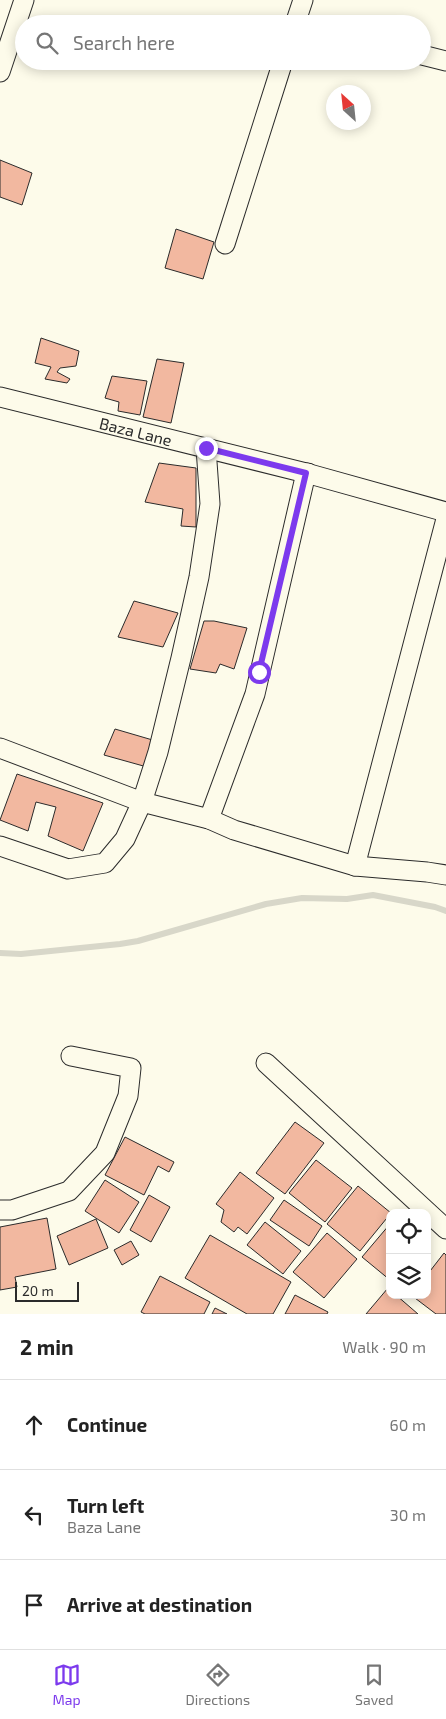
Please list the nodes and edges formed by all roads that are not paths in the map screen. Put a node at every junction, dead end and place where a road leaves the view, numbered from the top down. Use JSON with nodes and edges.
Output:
{"nodes":[{"id":1,"x":24,"y":0,"type":"edge"},
{"id":2,"x":303,"y":0,"type":"edge"},
{"id":3,"x":19,"y":15,"type":"edge"},
{"id":4,"x":299,"y":15,"type":"edge"},
{"id":5,"x":15,"y":27,"type":"edge"},
{"id":6,"x":431,"y":57,"type":"edge"},
{"id":7,"x":446,"y":61,"type":"edge"},
{"id":8,"x":280,"y":70,"type":"edge"},
{"id":9,"x":0,"y":72,"type":"edge"},
{"id":10,"x":225,"y":244,"type":"dead end"},
{"id":11,"x":0,"y":397,"type":"edge"},
{"id":12,"x":206,"y":448,"type":"junction"},
{"id":13,"x":306,"y":473,"type":"junction"},
{"id":14,"x":446,"y":512,"type":"edge"},
{"id":15,"x":446,"y":519,"type":"edge"},
{"id":16,"x":0,"y":748,"type":"edge"},
{"id":17,"x":142,"y":802,"type":"junction"},
{"id":18,"x":209,"y":819,"type":"junction"},
{"id":19,"x":0,"y":846,"type":"edge"},
{"id":20,"x":355,"y":866,"type":"junction"},
{"id":21,"x":446,"y":875,"type":"edge"},
{"id":22,"x":71,"y":1056,"type":"dead end"},
{"id":23,"x":266,"y":1063,"type":"dead end"},
{"id":24,"x":0,"y":1210,"type":"edge"},
{"id":25,"x":446,"y":1229,"type":"edge"}],
"edges":[{"from":1,"to":3,"type":"street"},
{"from":2,"to":4,"type":"street"},
{"from":5,"to":9,"type":"street"},
{"from":6,"to":7,"type":"street"},
{"from":8,"to":10,"type":"street"},
{"from":11,"to":12,"type":"street","name":"Baza Lane"},
{"from":12,"to":13,"type":"street","name":"Baza Lane"},
{"from":12,"to":17,"type":"street"},
{"from":13,"to":14,"type":"street","name":"Baza Lane"},
{"from":13,"to":18,"type":"street"},
{"from":15,"to":20,"type":"street"},
{"from":16,"to":17,"type":"street"},
{"from":17,"to":18,"type":"street"},
{"from":17,"to":19,"type":"street"},
{"from":18,"to":20,"type":"street"},
{"from":20,"to":21,"type":"street"},
{"from":22,"to":24,"type":"street"},
{"from":23,"to":25,"type":"street"}]}
